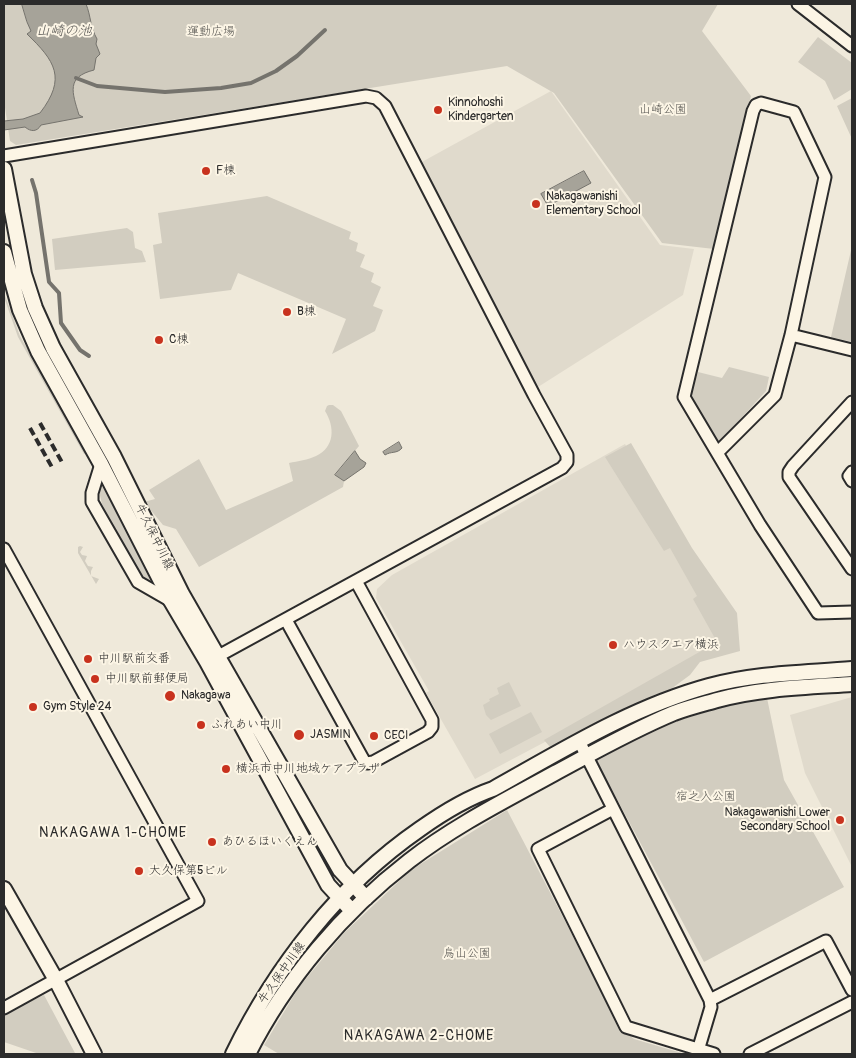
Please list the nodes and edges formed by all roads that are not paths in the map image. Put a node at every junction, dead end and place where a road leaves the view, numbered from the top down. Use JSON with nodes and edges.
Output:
{"nodes":[{"id":1,"x":800,"y":4,"type":"edge"},
{"id":2,"x":852,"y":46,"type":"edge"},
{"id":3,"x":4,"y":156,"type":"edge"},
{"id":4,"x":4,"y":169,"type":"edge"},
{"id":5,"x":4,"y":256,"type":"edge"},
{"id":6,"x":20,"y":256,"type":"junction"},
{"id":7,"x":790,"y":335,"type":"junction"},
{"id":8,"x":852,"y":350,"type":"edge"},
{"id":9,"x":852,"y":402,"type":"edge"},
{"id":10,"x":718,"y":452,"type":"junction"},
{"id":11,"x":102,"y":464,"type":"junction"},
{"id":12,"x":852,"y":472,"type":"edge"},
{"id":13,"x":852,"y":481,"type":"edge"},
{"id":14,"x":4,"y":549,"type":"edge"},
{"id":15,"x":852,"y":569,"type":"edge"},
{"id":16,"x":356,"y":581,"type":"junction"},
{"id":17,"x":171,"y":601,"type":"junction"},
{"id":18,"x":852,"y":612,"type":"edge"},
{"id":19,"x":286,"y":620,"type":"junction"},
{"id":20,"x":212,"y":659,"type":"junction"},
{"id":21,"x":852,"y":669,"type":"edge"},
{"id":22,"x":852,"y":684,"type":"edge"},
{"id":23,"x":579,"y":741,"type":"junction"},
{"id":24,"x":586,"y":756,"type":"junction"},
{"id":25,"x":613,"y":809,"type":"junction"},
{"id":26,"x":352,"y":884,"type":"junction"},
{"id":27,"x":4,"y":889,"type":"edge"},
{"id":28,"x":339,"y":898,"type":"junction"},
{"id":29,"x":366,"y":898,"type":"junction"},
{"id":30,"x":352,"y":911,"type":"junction"},
{"id":31,"x":56,"y":980,"type":"junction"},
{"id":32,"x":852,"y":990,"type":"edge"},
{"id":33,"x":710,"y":1000,"type":"junction"},
{"id":34,"x":852,"y":1002,"type":"edge"},
{"id":35,"x":4,"y":1008,"type":"edge"},
{"id":36,"x":698,"y":1052,"type":"edge"},
{"id":37,"x":94,"y":1054,"type":"edge"},
{"id":38,"x":233,"y":1054,"type":"edge"},
{"id":39,"x":248,"y":1054,"type":"edge"},
{"id":40,"x":714,"y":1054,"type":"edge"},
{"id":41,"x":750,"y":1054,"type":"edge"}],
"edges":[{"from":1,"to":2,"type":"street"},
{"from":3,"to":16,"type":"street"},
{"from":4,"to":6,"type":"street","name":"牛久保中川線"},
{"from":5,"to":6,"type":"street"},
{"from":5,"to":11,"type":"street","name":"牛久保中川線"},
{"from":6,"to":20,"type":"street","name":"牛久保中川線"},
{"from":7,"to":8,"type":"street"},
{"from":7,"to":10,"type":"street"},
{"from":7,"to":10,"type":"street"},
{"from":9,"to":15,"type":"street"},
{"from":10,"to":18,"type":"street"},
{"from":11,"to":17,"type":"street","name":"牛久保中川線"},
{"from":11,"to":17,"type":"street"},
{"from":12,"to":13,"type":"street"},
{"from":14,"to":31,"type":"street"},
{"from":16,"to":19,"type":"street"},
{"from":16,"to":19,"type":"street"},
{"from":17,"to":20,"type":"street","name":"牛久保中川線"},
{"from":19,"to":20,"type":"street"},
{"from":20,"to":26,"type":"street","name":"牛久保中川線"},
{"from":20,"to":28,"type":"street","name":"牛久保中川線"},
{"from":21,"to":23,"type":"street"},
{"from":22,"to":24,"type":"street"},
{"from":23,"to":24,"type":"street"},
{"from":23,"to":26,"type":"street"},
{"from":24,"to":25,"type":"street"},
{"from":24,"to":29,"type":"street"},
{"from":25,"to":33,"type":"street"},
{"from":25,"to":36,"type":"street"},
{"from":26,"to":28,"type":"street","name":"牛久保中川線"},
{"from":26,"to":29,"type":"street","name":"牛久保中川線"},
{"from":27,"to":31,"type":"street"},
{"from":28,"to":30,"type":"street","name":"牛久保中川線"},
{"from":28,"to":38,"type":"street","name":"牛久保中川線"},
{"from":29,"to":30,"type":"street","name":"牛久保中川線"},
{"from":30,"to":39,"type":"street","name":"牛久保中川線"},
{"from":31,"to":35,"type":"street"},
{"from":31,"to":37,"type":"street"},
{"from":32,"to":33,"type":"street"},
{"from":33,"to":36,"type":"street"},
{"from":34,"to":41,"type":"street"},
{"from":36,"to":40,"type":"street"}]}
